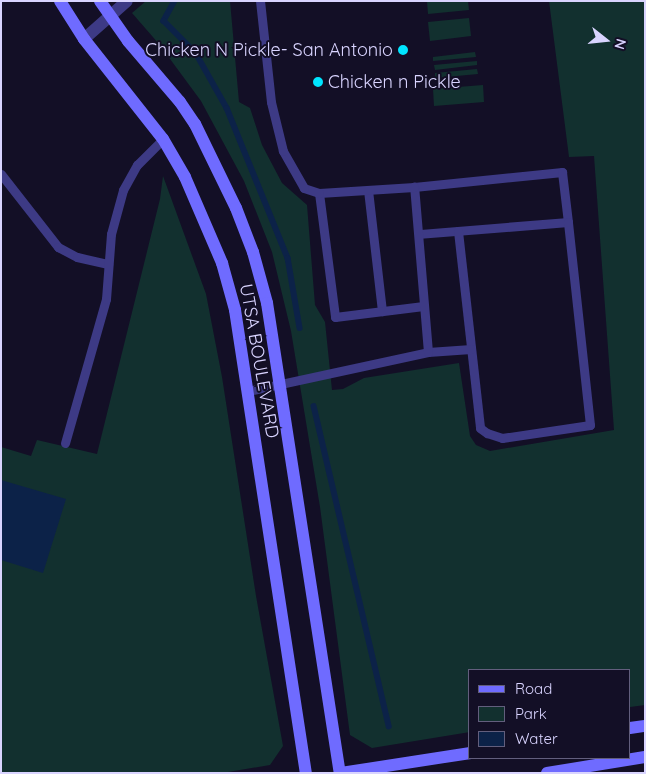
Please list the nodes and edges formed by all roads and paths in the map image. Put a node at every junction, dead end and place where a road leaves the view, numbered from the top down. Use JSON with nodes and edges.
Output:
{"nodes":[{"id":1,"x":60,"y":1,"type":"edge"},
{"id":2,"x":100,"y":1,"type":"edge"},
{"id":3,"x":127,"y":1,"type":"edge"},
{"id":4,"x":260,"y":1,"type":"edge"},
{"id":5,"x":110,"y":15,"type":"junction"},
{"id":6,"x":84,"y":38,"type":"junction"},
{"id":7,"x":163,"y":139,"type":"junction"},
{"id":8,"x":1,"y":174,"type":"edge"},
{"id":9,"x":414,"y":187,"type":"junction"},
{"id":10,"x":368,"y":190,"type":"junction"},
{"id":11,"x":319,"y":193,"type":"junction"},
{"id":12,"x":568,"y":222,"type":"junction"},
{"id":13,"x":458,"y":231,"type":"junction"},
{"id":14,"x":420,"y":234,"type":"junction"},
{"id":15,"x":108,"y":264,"type":"junction"},
{"id":16,"x":424,"y":306,"type":"junction"},
{"id":17,"x":382,"y":311,"type":"junction"},
{"id":18,"x":471,"y":349,"type":"junction"},
{"id":19,"x":428,"y":352,"type":"junction"},
{"id":20,"x":280,"y":383,"type":"junction"},
{"id":21,"x":248,"y":391,"type":"junction"},
{"id":22,"x":66,"y":443,"type":"dead end"},
{"id":23,"x":645,"y":726,"type":"edge"},
{"id":24,"x":631,"y":728,"type":"edge"},
{"id":25,"x":468,"y":753,"type":"edge"},
{"id":26,"x":645,"y":758,"type":"edge"},
{"id":27,"x":306,"y":773,"type":"edge"},
{"id":28,"x":340,"y":773,"type":"edge"},
{"id":29,"x":547,"y":773,"type":"edge"}],
"edges":[{"from":1,"to":6,"type":"main road","name":"UTSA BOULEVARD"},
{"from":2,"to":5,"type":"main road","name":"UTSA BOULEVARD"},
{"from":3,"to":5,"type":"street"},
{"from":4,"to":11,"type":"lane"},
{"from":5,"to":6,"type":"street"},
{"from":5,"to":20,"type":"main road","name":"UTSA BOULEVARD"},
{"from":6,"to":7,"type":"main road","name":"UTSA BOULEVARD"},
{"from":7,"to":15,"type":"lane"},
{"from":7,"to":21,"type":"main road","name":"UTSA BOULEVARD"},
{"from":8,"to":15,"type":"lane"},
{"from":9,"to":10,"type":"lane"},
{"from":9,"to":12,"type":"lane"},
{"from":9,"to":14,"type":"lane"},
{"from":10,"to":11,"type":"lane"},
{"from":10,"to":17,"type":"lane"},
{"from":11,"to":17,"type":"lane"},
{"from":12,"to":13,"type":"lane"},
{"from":12,"to":18,"type":"lane"},
{"from":13,"to":14,"type":"lane"},
{"from":13,"to":18,"type":"lane"},
{"from":14,"to":16,"type":"lane"},
{"from":15,"to":22,"type":"lane"},
{"from":16,"to":17,"type":"lane"},
{"from":16,"to":19,"type":"lane"},
{"from":18,"to":19,"type":"lane"},
{"from":19,"to":20,"type":"lane"},
{"from":20,"to":21,"type":"lane"},
{"from":20,"to":28,"type":"main road","name":"UTSA BOULEVARD"},
{"from":21,"to":27,"type":"main road","name":"UTSA BOULEVARD"},
{"from":23,"to":24,"type":"main road"},
{"from":25,"to":28,"type":"main road"},
{"from":26,"to":29,"type":"main road"}]}
